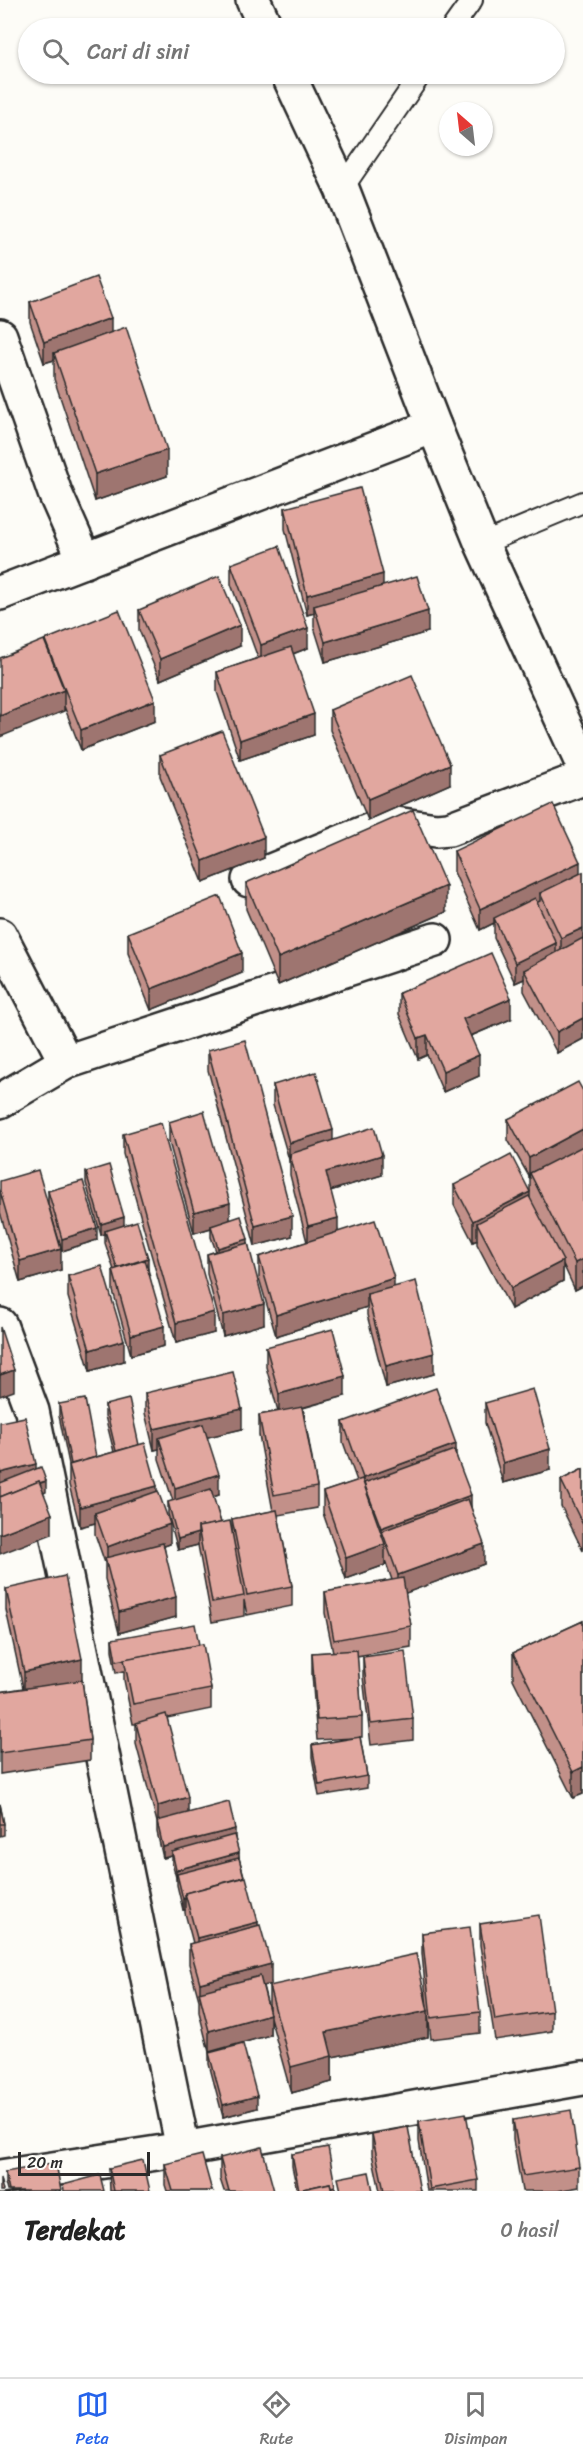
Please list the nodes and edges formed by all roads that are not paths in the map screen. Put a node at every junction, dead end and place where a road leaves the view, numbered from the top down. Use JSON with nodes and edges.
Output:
{"nodes":[{"id":1,"x":253,"y":0,"type":"edge"},
{"id":2,"x":472,"y":0,"type":"edge"},
{"id":3,"x":261,"y":18,"type":"edge"},
{"id":4,"x":459,"y":18,"type":"edge"},
{"id":5,"x":293,"y":84,"type":"edge"},
{"id":6,"x":414,"y":84,"type":"edge"},
{"id":7,"x":342,"y":189,"type":"junction"},
{"id":8,"x":0,"y":336,"type":"edge"},
{"id":9,"x":434,"y":426,"type":"junction"},
{"id":10,"x":583,"y":502,"type":"edge"},
{"id":11,"x":482,"y":544,"type":"junction"},
{"id":12,"x":85,"y":561,"type":"junction"},
{"id":13,"x":0,"y":593,"type":"edge"},
{"id":14,"x":583,"y":765,"type":"edge"},
{"id":15,"x":583,"y":778,"type":"edge"},
{"id":16,"x":249,"y":880,"type":"edge"},
{"id":17,"x":0,"y":935,"type":"edge"},
{"id":18,"x":435,"y":940,"type":"dead end"},
{"id":19,"x":66,"y":1062,"type":"junction"},
{"id":20,"x":0,"y":1101,"type":"edge"},
{"id":21,"x":0,"y":1325,"type":"edge"},
{"id":22,"x":32,"y":1411,"type":"junction"},
{"id":23,"x":0,"y":1425,"type":"edge"},
{"id":24,"x":583,"y":2078,"type":"edge"},
{"id":25,"x":183,"y":2149,"type":"junction"},
{"id":26,"x":0,"y":2177,"type":"edge"}],
"edges":[{"from":1,"to":3,"type":"street"},
{"from":2,"to":4,"type":"lane"},
{"from":5,"to":7,"type":"street"},
{"from":6,"to":7,"type":"lane"},
{"from":7,"to":9,"type":"street"},
{"from":8,"to":12,"type":"street"},
{"from":9,"to":11,"type":"street"},
{"from":9,"to":12,"type":"street"},
{"from":10,"to":11,"type":"lane"},
{"from":11,"to":14,"type":"street"},
{"from":12,"to":13,"type":"street"},
{"from":15,"to":16,"type":"street"},
{"from":17,"to":19,"type":"street"},
{"from":18,"to":19,"type":"street"},
{"from":19,"to":20,"type":"street"},
{"from":21,"to":22,"type":"street"},
{"from":22,"to":23,"type":"street"},
{"from":22,"to":25,"type":"street"},
{"from":24,"to":25,"type":"street"},
{"from":25,"to":26,"type":"street"}]}
